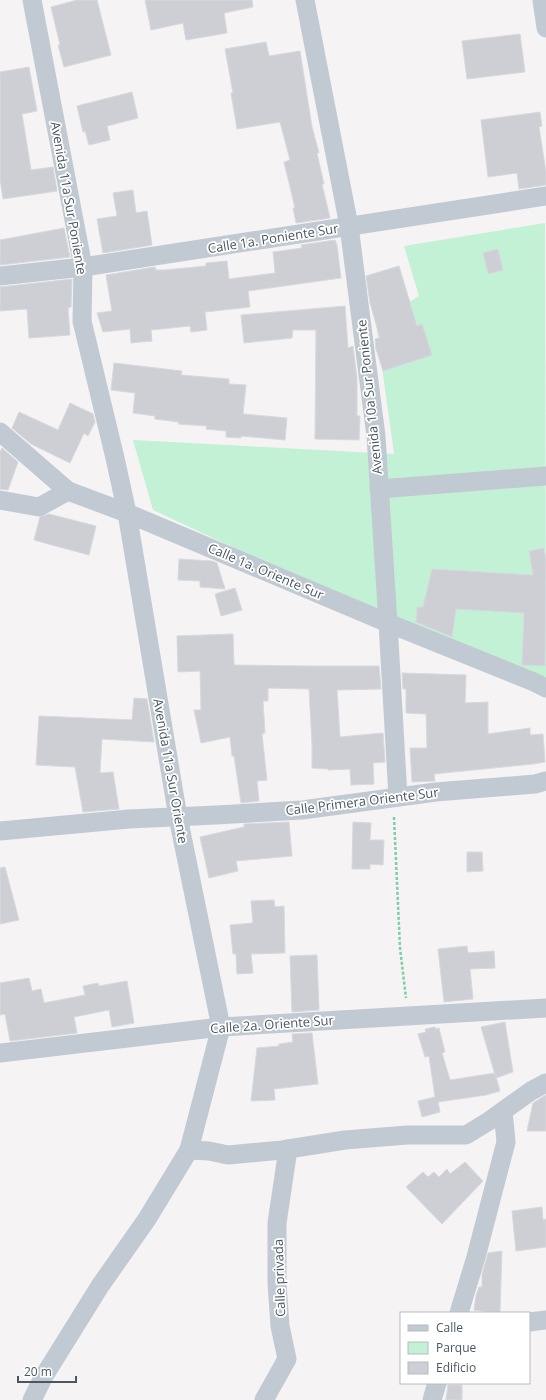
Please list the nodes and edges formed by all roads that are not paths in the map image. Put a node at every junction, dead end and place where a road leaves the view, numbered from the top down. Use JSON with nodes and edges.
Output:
{"nodes":[{"id":1,"x":32,"y":0,"type":"edge"},
{"id":2,"x":305,"y":0,"type":"edge"},
{"id":3,"x":542,"y":0,"type":"edge"},
{"id":4,"x":546,"y":28,"type":"edge"},
{"id":5,"x":546,"y":196,"type":"edge"},
{"id":6,"x":349,"y":226,"type":"junction"},
{"id":7,"x":83,"y":268,"type":"junction"},
{"id":8,"x":0,"y":276,"type":"edge"},
{"id":9,"x":0,"y":432,"type":"edge"},
{"id":10,"x":546,"y":476,"type":"edge"},
{"id":11,"x":379,"y":489,"type":"junction"},
{"id":12,"x":68,"y":491,"type":"junction"},
{"id":13,"x":0,"y":500,"type":"edge"},
{"id":14,"x":127,"y":513,"type":"junction"},
{"id":15,"x":388,"y":623,"type":"junction"},
{"id":16,"x":546,"y":688,"type":"edge"},
{"id":17,"x":546,"y":781,"type":"edge"},
{"id":18,"x":395,"y":797,"type":"junction"},
{"id":19,"x":178,"y":817,"type":"junction"},
{"id":20,"x":0,"y":831,"type":"edge"},
{"id":21,"x":546,"y":1008,"type":"edge"},
{"id":22,"x":221,"y":1027,"type":"junction"},
{"id":23,"x":0,"y":1054,"type":"edge"},
{"id":24,"x":546,"y":1083,"type":"edge"},
{"id":25,"x":503,"y":1112,"type":"junction"},
{"id":26,"x":288,"y":1149,"type":"junction"},
{"id":27,"x":189,"y":1150,"type":"junction"},
{"id":28,"x":459,"y":1312,"type":"edge"},
{"id":29,"x":546,"y":1320,"type":"edge"},
{"id":30,"x":530,"y":1322,"type":"edge"},
{"id":31,"x":437,"y":1384,"type":"edge"},
{"id":32,"x":32,"y":1400,"type":"edge"},
{"id":33,"x":264,"y":1400,"type":"edge"},
{"id":34,"x":432,"y":1400,"type":"edge"}],
"edges":[{"from":1,"to":7,"type":"street","name":"Avenida 11a Sur Poniente"},
{"from":2,"to":6,"type":"street","name":"Avenida 10a Sur Poniente"},
{"from":3,"to":4,"type":"street"},
{"from":5,"to":6,"type":"street","name":"Calle 1a. Poniente Sur"},
{"from":6,"to":7,"type":"street","name":"Calle 1a. Poniente Sur"},
{"from":6,"to":11,"type":"street","name":"Avenida 10a Sur Poniente"},
{"from":7,"to":8,"type":"street","name":"Calle 1a. Poniente Sur"},
{"from":7,"to":14,"type":"street","name":"Avenida 11a Sur Poniente"},
{"from":9,"to":12,"type":"street","name":"Calle 1a. Oriente Sur"},
{"from":10,"to":11,"type":"street"},
{"from":11,"to":15,"type":"street","name":"Avenida 10a Sur Poniente"},
{"from":12,"to":13,"type":"street"},
{"from":12,"to":14,"type":"street","name":"Calle 1a. Oriente Sur"},
{"from":14,"to":15,"type":"street","name":"Calle 1a. Oriente Sur"},
{"from":14,"to":19,"type":"street","name":"Avenida 11a Sur Oriente"},
{"from":15,"to":16,"type":"street","name":"Calle 1a. Oriente Sur"},
{"from":15,"to":18,"type":"street","name":"Avenida 10a Sur Poniente"},
{"from":17,"to":18,"type":"street","name":"Calle Primera Oriente Sur"},
{"from":18,"to":19,"type":"street","name":"Calle Primera Oriente Sur"},
{"from":19,"to":20,"type":"street","name":"Calle Primera Oriente Sur"},
{"from":19,"to":22,"type":"street","name":"Avenida 11a Sur Oriente"},
{"from":21,"to":22,"type":"street","name":"Calle 2a. Oriente Sur"},
{"from":22,"to":23,"type":"street","name":"Calle 2a. Oriente Sur"},
{"from":22,"to":27,"type":"street"},
{"from":24,"to":25,"type":"street"},
{"from":25,"to":26,"type":"street"},
{"from":25,"to":28,"type":"street"},
{"from":26,"to":27,"type":"street"},
{"from":26,"to":33,"type":"street","name":"Calle privada"},
{"from":27,"to":32,"type":"street"},
{"from":29,"to":30,"type":"street"},
{"from":31,"to":34,"type":"street"}]}
